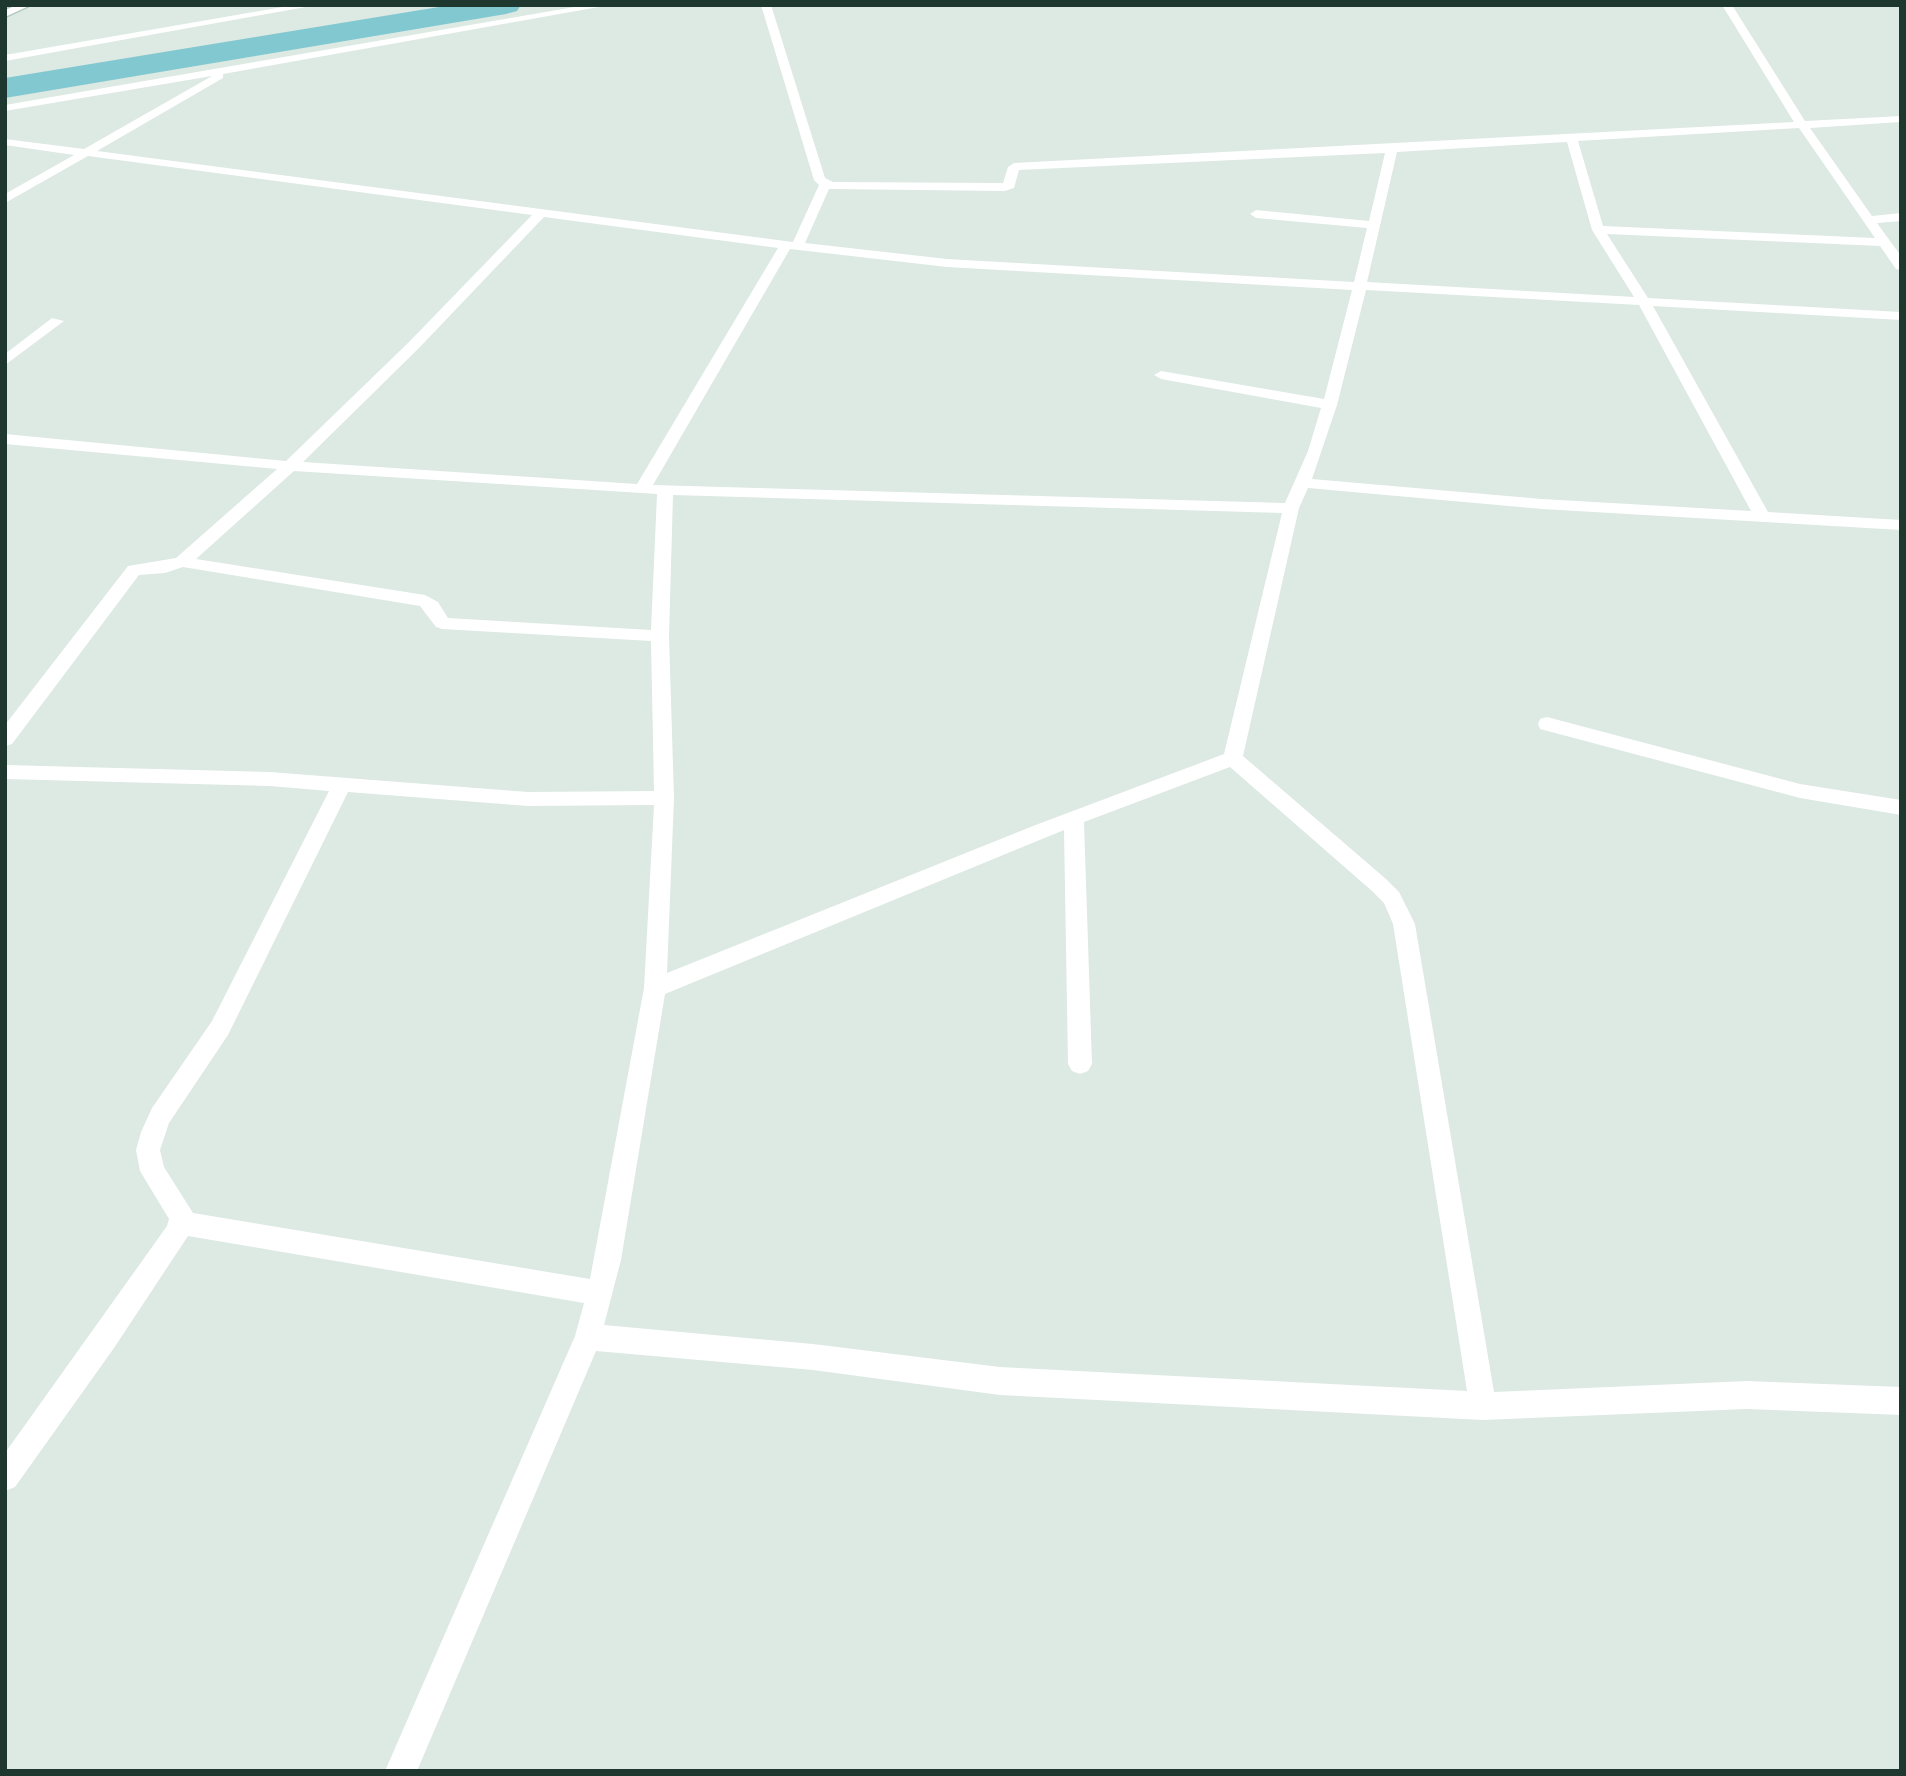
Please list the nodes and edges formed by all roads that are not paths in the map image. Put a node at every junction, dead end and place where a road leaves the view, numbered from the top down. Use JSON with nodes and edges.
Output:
{"nodes":[{"id":1,"x":26,"y":5,"type":"edge"},
{"id":2,"x":312,"y":5,"type":"edge"},
{"id":3,"x":605,"y":5,"type":"edge"},
{"id":4,"x":766,"y":5,"type":"edge"},
{"id":5,"x":1727,"y":5,"type":"edge"},
{"id":6,"x":5,"y":14,"type":"edge"},
{"id":7,"x":5,"y":58,"type":"edge"},
{"id":8,"x":229,"y":70,"type":"junction"},
{"id":9,"x":5,"y":108,"type":"edge"},
{"id":10,"x":1901,"y":119,"type":"edge"},
{"id":11,"x":1801,"y":125,"type":"junction"},
{"id":12,"x":1571,"y":137,"type":"junction"},
{"id":13,"x":5,"y":142,"type":"edge"},
{"id":14,"x":1392,"y":149,"type":"junction"},
{"id":15,"x":87,"y":154,"type":"junction"},
{"id":16,"x":825,"y":185,"type":"junction"},
{"id":17,"x":5,"y":199,"type":"edge"},
{"id":18,"x":543,"y":211,"type":"junction"},
{"id":19,"x":1256,"y":214,"type":"dead end"},
{"id":20,"x":1901,"y":218,"type":"edge"},
{"id":21,"x":1868,"y":220,"type":"junction"},
{"id":22,"x":1375,"y":225,"type":"junction"},
{"id":23,"x":1598,"y":230,"type":"junction"},
{"id":24,"x":1883,"y":242,"type":"junction"},
{"id":25,"x":792,"y":246,"type":"junction"},
{"id":26,"x":1901,"y":266,"type":"edge"},
{"id":27,"x":1362,"y":284,"type":"junction"},
{"id":28,"x":1642,"y":299,"type":"junction"},
{"id":29,"x":1901,"y":316,"type":"edge"},
{"id":30,"x":57,"y":321,"type":"dead end"},
{"id":31,"x":5,"y":361,"type":"edge"},
{"id":32,"x":1161,"y":375,"type":"dead end"},
{"id":33,"x":1330,"y":405,"type":"junction"},
{"id":34,"x":5,"y":439,"type":"edge"},
{"id":35,"x":290,"y":466,"type":"junction"},
{"id":36,"x":1304,"y":483,"type":"junction"},
{"id":37,"x":642,"y":489,"type":"junction"},
{"id":38,"x":665,"y":490,"type":"junction"},
{"id":39,"x":1291,"y":508,"type":"junction"},
{"id":40,"x":1761,"y":515,"type":"junction"},
{"id":41,"x":1901,"y":525,"type":"edge"},
{"id":42,"x":182,"y":562,"type":"junction"},
{"id":43,"x":660,"y":636,"type":"junction"},
{"id":44,"x":1547,"y":724,"type":"dead end"},
{"id":45,"x":5,"y":739,"type":"edge"},
{"id":46,"x":1233,"y":758,"type":"junction"},
{"id":47,"x":5,"y":772,"type":"edge"},
{"id":48,"x":343,"y":783,"type":"junction"},
{"id":49,"x":664,"y":798,"type":"junction"},
{"id":50,"x":1901,"y":808,"type":"edge"},
{"id":51,"x":1074,"y":819,"type":"junction"},
{"id":52,"x":655,"y":988,"type":"junction"},
{"id":53,"x":1080,"y":1064,"type":"dead end"},
{"id":54,"x":181,"y":1223,"type":"junction"},
{"id":55,"x":600,"y":1293,"type":"junction"},
{"id":56,"x":588,"y":1337,"type":"junction"},
{"id":57,"x":1901,"y":1401,"type":"edge"},
{"id":58,"x":1483,"y":1406,"type":"junction"},
{"id":59,"x":5,"y":1477,"type":"edge"},
{"id":60,"x":401,"y":1771,"type":"edge"}],
"edges":[{"from":1,"to":6,"type":"street"},
{"from":2,"to":7,"type":"street"},
{"from":3,"to":8,"type":"street"},
{"from":4,"to":16,"type":"street"},
{"from":5,"to":11,"type":"street"},
{"from":8,"to":9,"type":"street"},
{"from":8,"to":15,"type":"street"},
{"from":10,"to":11,"type":"street"},
{"from":11,"to":12,"type":"street"},
{"from":11,"to":21,"type":"street"},
{"from":12,"to":14,"type":"street"},
{"from":12,"to":23,"type":"street"},
{"from":13,"to":15,"type":"street"},
{"from":14,"to":16,"type":"street"},
{"from":14,"to":22,"type":"street"},
{"from":15,"to":17,"type":"street"},
{"from":15,"to":18,"type":"street"},
{"from":16,"to":25,"type":"street"},
{"from":18,"to":25,"type":"street"},
{"from":18,"to":35,"type":"street"},
{"from":19,"to":22,"type":"street"},
{"from":20,"to":21,"type":"street"},
{"from":21,"to":24,"type":"street"},
{"from":22,"to":27,"type":"street"},
{"from":23,"to":24,"type":"street"},
{"from":23,"to":28,"type":"street"},
{"from":24,"to":26,"type":"street"},
{"from":25,"to":27,"type":"street"},
{"from":25,"to":37,"type":"street"},
{"from":27,"to":28,"type":"street"},
{"from":27,"to":33,"type":"street"},
{"from":28,"to":29,"type":"street"},
{"from":28,"to":40,"type":"street"},
{"from":30,"to":31,"type":"street"},
{"from":32,"to":33,"type":"street"},
{"from":33,"to":36,"type":"street"},
{"from":34,"to":35,"type":"street"},
{"from":35,"to":37,"type":"street"},
{"from":35,"to":42,"type":"street"},
{"from":36,"to":39,"type":"street"},
{"from":36,"to":40,"type":"street"},
{"from":37,"to":38,"type":"street"},
{"from":38,"to":39,"type":"street"},
{"from":38,"to":43,"type":"street"},
{"from":39,"to":46,"type":"street"},
{"from":40,"to":41,"type":"street"},
{"from":42,"to":43,"type":"street"},
{"from":42,"to":45,"type":"street"},
{"from":43,"to":49,"type":"street"},
{"from":44,"to":50,"type":"street"},
{"from":46,"to":51,"type":"street"},
{"from":46,"to":58,"type":"street"},
{"from":47,"to":48,"type":"street"},
{"from":48,"to":49,"type":"street"},
{"from":48,"to":54,"type":"street"},
{"from":49,"to":52,"type":"street"},
{"from":51,"to":52,"type":"street"},
{"from":51,"to":53,"type":"street"},
{"from":52,"to":55,"type":"street"},
{"from":54,"to":55,"type":"street"},
{"from":54,"to":59,"type":"street"},
{"from":55,"to":56,"type":"street"},
{"from":56,"to":58,"type":"street"},
{"from":56,"to":60,"type":"street"},
{"from":57,"to":58,"type":"street"}]}
